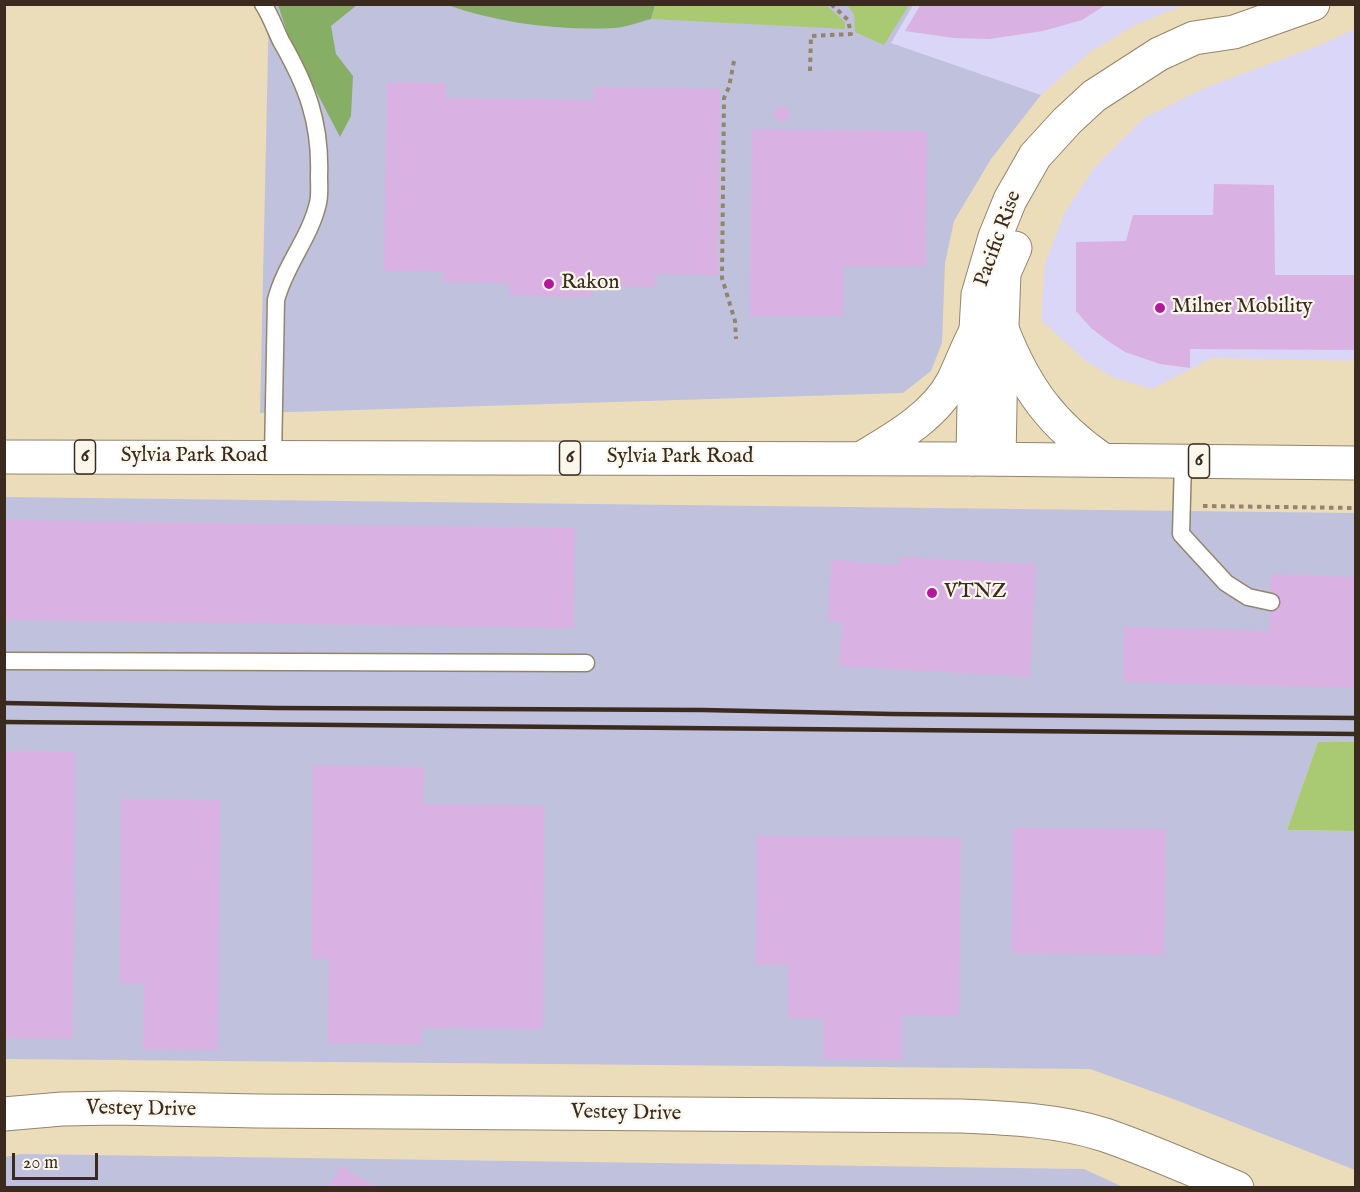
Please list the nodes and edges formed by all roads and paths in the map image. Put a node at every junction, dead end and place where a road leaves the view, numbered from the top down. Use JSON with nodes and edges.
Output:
{"nodes":[{"id":1,"x":263,"y":4,"type":"edge"},
{"id":2,"x":831,"y":4,"type":"edge"},
{"id":3,"x":1313,"y":4,"type":"edge"},
{"id":4,"x":734,"y":61,"type":"dead end"},
{"id":5,"x":810,"y":71,"type":"dead end"},
{"id":6,"x":989,"y":330,"type":"junction"},
{"id":7,"x":736,"y":339,"type":"dead end"},
{"id":8,"x":4,"y":457,"type":"edge"},
{"id":9,"x":273,"y":457,"type":"junction"},
{"id":10,"x":862,"y":459,"type":"junction"},
{"id":11,"x":986,"y":459,"type":"junction"},
{"id":12,"x":1103,"y":460,"type":"junction"},
{"id":13,"x":1183,"y":461,"type":"junction"},
{"id":14,"x":1356,"y":463,"type":"edge"},
{"id":15,"x":1182,"y":502,"type":"junction"},
{"id":16,"x":1356,"y":508,"type":"edge"},
{"id":17,"x":1270,"y":602,"type":"dead end"},
{"id":18,"x":4,"y":661,"type":"edge"},
{"id":19,"x":586,"y":663,"type":"dead end"},
{"id":20,"x":4,"y":1114,"type":"edge"},
{"id":21,"x":1237,"y":1188,"type":"edge"}],
"edges":[{"from":1,"to":9,"type":"lane"},
{"from":2,"to":5,"type":"path"},
{"from":3,"to":6,"type":"street","name":"Pacific Rise"},
{"from":4,"to":7,"type":"path"},
{"from":6,"to":10,"type":"street"},
{"from":6,"to":11,"type":"street","name":"Pacific Rise"},
{"from":6,"to":12,"type":"street"},
{"from":8,"to":9,"type":"street","name":"Sylvia Park Road","number":"6"},
{"from":9,"to":10,"type":"street","name":"Sylvia Park Road","number":"6"},
{"from":10,"to":11,"type":"street","name":"Sylvia Park Road","number":"6"},
{"from":11,"to":12,"type":"street","name":"Sylvia Park Road","number":"6"},
{"from":12,"to":13,"type":"street","name":"Sylvia Park Road","number":"6"},
{"from":13,"to":14,"type":"street","name":"Sylvia Park Road","number":"6"},
{"from":13,"to":15,"type":"lane"},
{"from":15,"to":16,"type":"path"},
{"from":15,"to":17,"type":"lane"},
{"from":18,"to":19,"type":"lane"},
{"from":20,"to":21,"type":"street","name":"Vestey Drive"}]}
